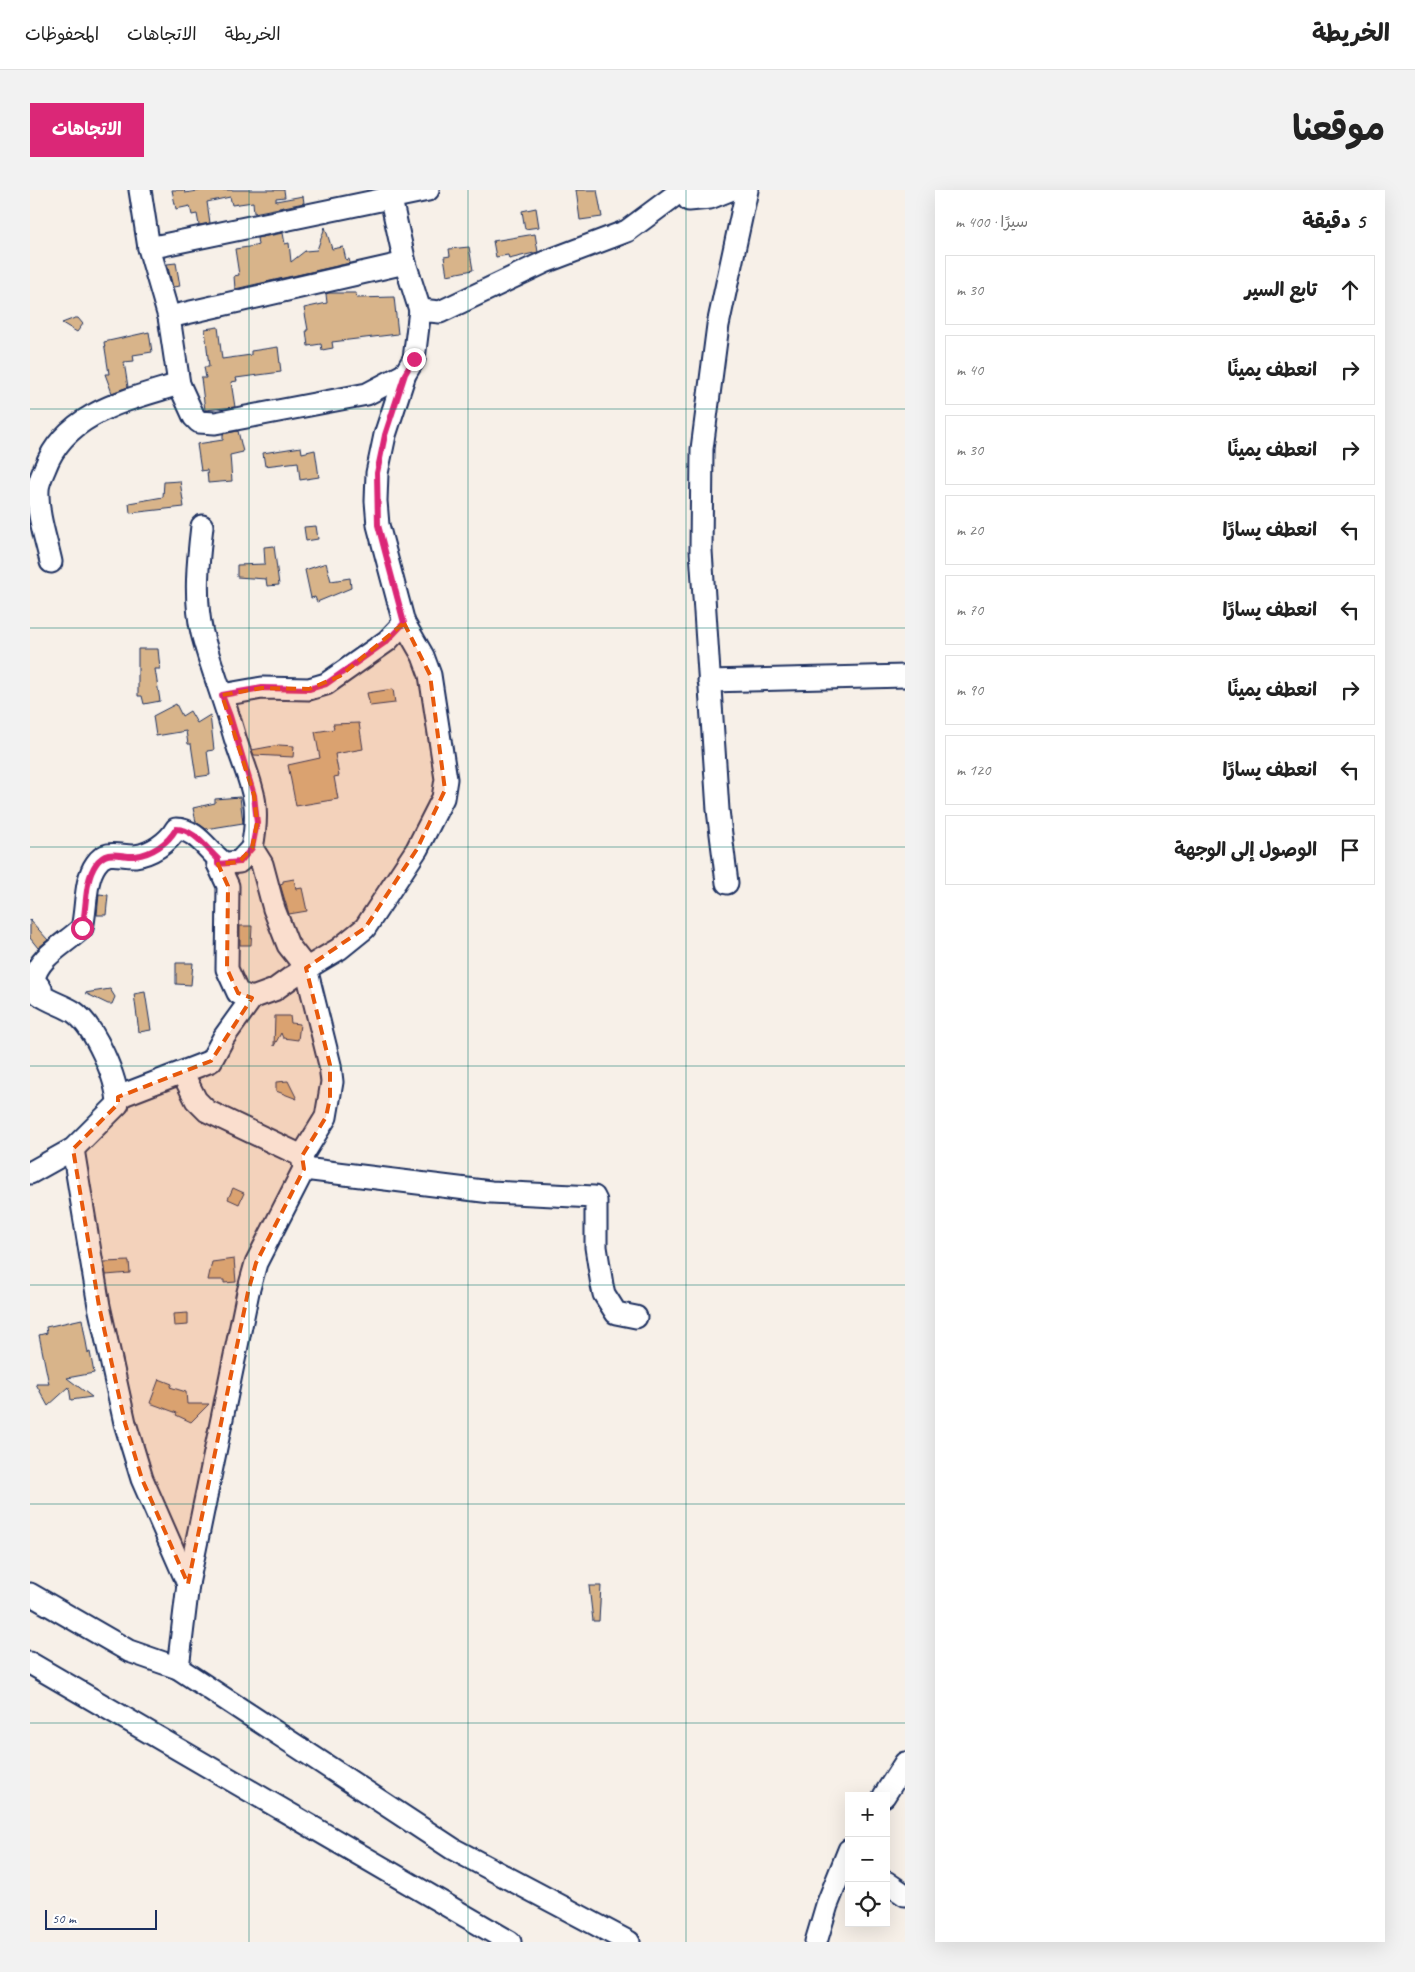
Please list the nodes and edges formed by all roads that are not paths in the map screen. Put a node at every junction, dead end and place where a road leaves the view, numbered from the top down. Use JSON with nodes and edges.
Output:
{"nodes":[{"id":1,"x":140,"y":190,"type":"edge"},
{"id":2,"x":428,"y":190,"type":"edge"},
{"id":3,"x":682,"y":190,"type":"edge"},
{"id":4,"x":730,"y":190,"type":"edge"},
{"id":5,"x":747,"y":190,"type":"edge"},
{"id":6,"x":390,"y":194,"type":"edge"},
{"id":7,"x":149,"y":248,"type":"junction"},
{"id":8,"x":405,"y":263,"type":"junction"},
{"id":9,"x":420,"y":310,"type":"junction"},
{"id":10,"x":169,"y":316,"type":"junction"},
{"id":11,"x":405,"y":374,"type":"junction"},
{"id":12,"x":179,"y":384,"type":"junction"},
{"id":13,"x":202,"y":526,"type":"dead end"},
{"id":14,"x":51,"y":562,"type":"dead end"},
{"id":15,"x":404,"y":623,"type":"junction"},
{"id":16,"x":905,"y":676,"type":"edge"},
{"id":17,"x":709,"y":681,"type":"junction"},
{"id":18,"x":222,"y":695,"type":"junction"},
{"id":19,"x":252,"y":848,"type":"junction"},
{"id":20,"x":218,"y":864,"type":"junction"},
{"id":21,"x":727,"y":883,"type":"dead end"},
{"id":22,"x":306,"y":968,"type":"junction"},
{"id":23,"x":252,"y":998,"type":"junction"},
{"id":24,"x":183,"y":1074,"type":"junction"},
{"id":25,"x":118,"y":1097,"type":"junction"},
{"id":26,"x":73,"y":1148,"type":"junction"},
{"id":27,"x":303,"y":1162,"type":"junction"},
{"id":28,"x":30,"y":1174,"type":"edge"},
{"id":29,"x":636,"y":1317,"type":"dead end"},
{"id":30,"x":188,"y":1584,"type":"junction"},
{"id":31,"x":30,"y":1594,"type":"edge"},
{"id":32,"x":30,"y":1664,"type":"edge"},
{"id":33,"x":178,"y":1668,"type":"junction"},
{"id":34,"x":905,"y":1763,"type":"edge"},
{"id":35,"x":887,"y":1792,"type":"edge"},
{"id":36,"x":845,"y":1861,"type":"edge"},
{"id":37,"x":890,"y":1885,"type":"edge"},
{"id":38,"x":905,"y":1895,"type":"edge"},
{"id":39,"x":510,"y":1942,"type":"edge"},
{"id":40,"x":629,"y":1942,"type":"edge"},
{"id":41,"x":816,"y":1942,"type":"edge"}],
"edges":[{"from":1,"to":7,"type":"street"},
{"from":2,"to":6,"type":"street"},
{"from":3,"to":4,"type":"street"},
{"from":3,"to":9,"type":"street"},
{"from":5,"to":17,"type":"street"},
{"from":6,"to":7,"type":"street"},
{"from":6,"to":8,"type":"street"},
{"from":7,"to":10,"type":"street"},
{"from":8,"to":9,"type":"street"},
{"from":8,"to":10,"type":"street"},
{"from":9,"to":11,"type":"street"},
{"from":10,"to":12,"type":"street"},
{"from":11,"to":12,"type":"street"},
{"from":11,"to":15,"type":"street"},
{"from":12,"to":14,"type":"street"},
{"from":13,"to":18,"type":"street"},
{"from":15,"to":18,"type":"street"},
{"from":15,"to":22,"type":"street"},
{"from":16,"to":17,"type":"street"},
{"from":17,"to":21,"type":"street"},
{"from":18,"to":19,"type":"street"},
{"from":19,"to":20,"type":"street"},
{"from":19,"to":22,"type":"street"},
{"from":20,"to":23,"type":"street"},
{"from":20,"to":25,"type":"street"},
{"from":22,"to":23,"type":"street"},
{"from":22,"to":27,"type":"street"},
{"from":23,"to":24,"type":"street"},
{"from":24,"to":25,"type":"street"},
{"from":24,"to":27,"type":"street"},
{"from":25,"to":26,"type":"street"},
{"from":26,"to":28,"type":"street"},
{"from":26,"to":30,"type":"street"},
{"from":27,"to":29,"type":"street"},
{"from":27,"to":30,"type":"street"},
{"from":30,"to":33,"type":"street"},
{"from":31,"to":33,"type":"street"},
{"from":32,"to":39,"type":"street"},
{"from":33,"to":40,"type":"street"},
{"from":34,"to":35,"type":"street"},
{"from":36,"to":41,"type":"street"},
{"from":37,"to":38,"type":"street"}]}
